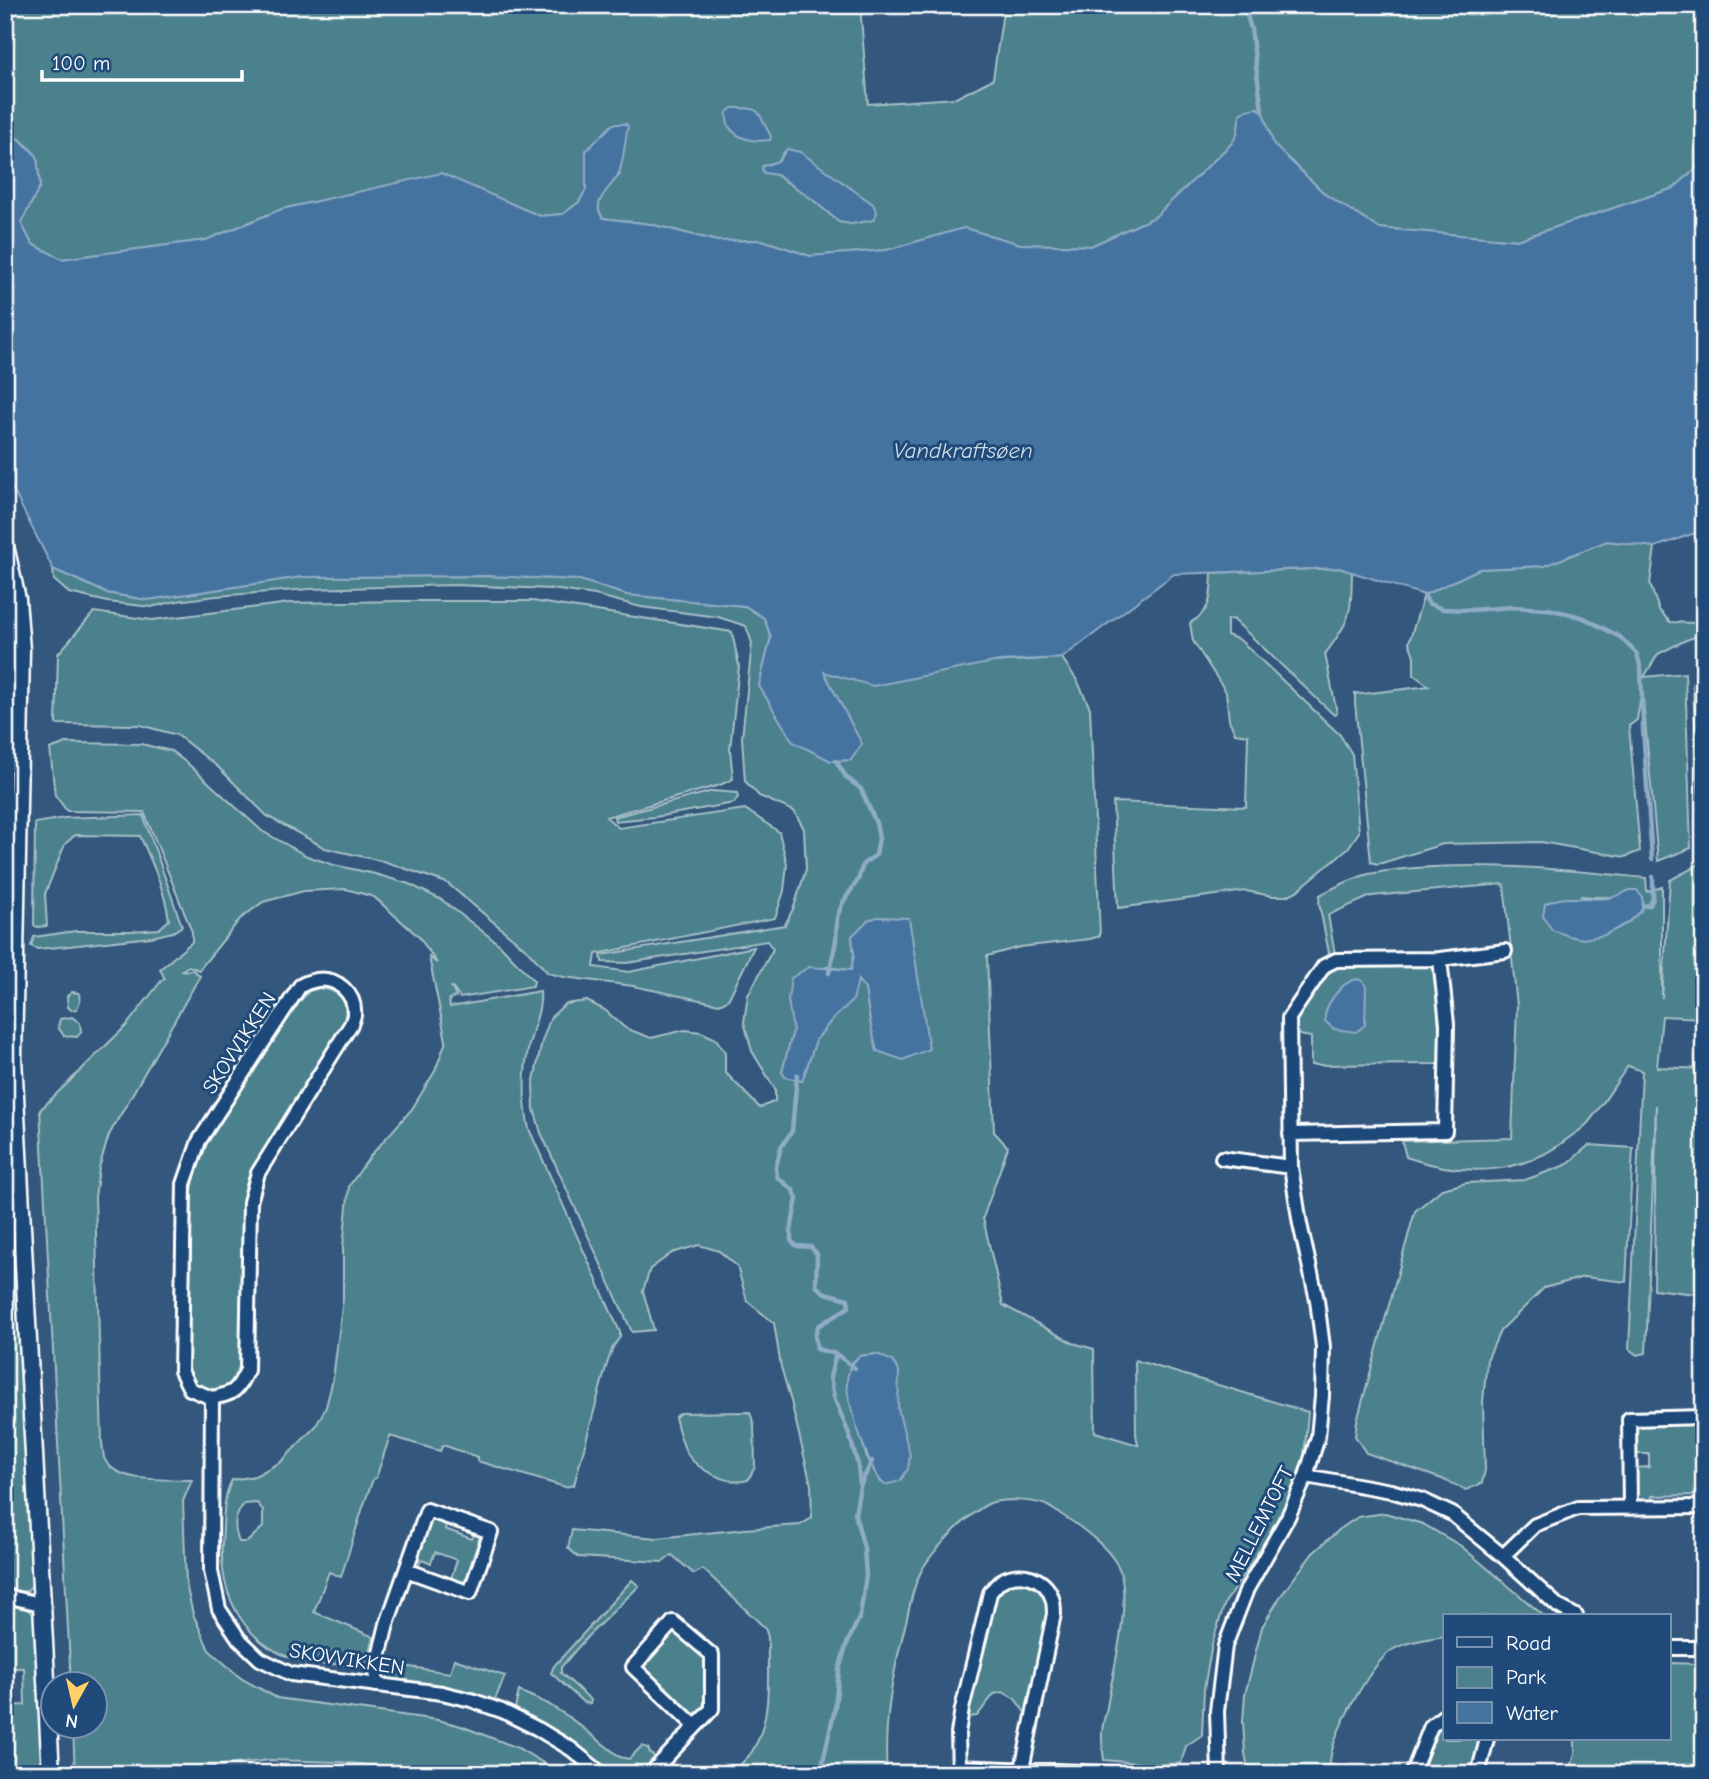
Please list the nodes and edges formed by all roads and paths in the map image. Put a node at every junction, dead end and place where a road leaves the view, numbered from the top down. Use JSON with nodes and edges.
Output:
{"nodes":[{"id":1,"x":5,"y":546,"type":"edge"},
{"id":2,"x":1505,"y":951,"type":"dead end"},
{"id":3,"x":1440,"y":958,"type":"junction"},
{"id":4,"x":1290,"y":1134,"type":"junction"},
{"id":5,"x":1222,"y":1158,"type":"dead end"},
{"id":6,"x":1291,"y":1167,"type":"junction"},
{"id":7,"x":212,"y":1398,"type":"junction"},
{"id":8,"x":1704,"y":1417,"type":"edge"},
{"id":9,"x":1306,"y":1476,"type":"junction"},
{"id":10,"x":1704,"y":1507,"type":"edge"},
{"id":11,"x":1630,"y":1508,"type":"junction"},
{"id":12,"x":1503,"y":1556,"type":"junction"},
{"id":13,"x":406,"y":1570,"type":"junction"},
{"id":14,"x":5,"y":1596,"type":"edge"},
{"id":15,"x":41,"y":1604,"type":"junction"},
{"id":16,"x":1572,"y":1614,"type":"edge"},
{"id":17,"x":1670,"y":1648,"type":"edge"},
{"id":18,"x":1704,"y":1648,"type":"edge"},
{"id":19,"x":376,"y":1685,"type":"junction"},
{"id":20,"x":1443,"y":1717,"type":"edge"},
{"id":21,"x":695,"y":1726,"type":"junction"},
{"id":22,"x":1487,"y":1740,"type":"edge"},
{"id":23,"x":959,"y":1770,"type":"edge"},
{"id":24,"x":1021,"y":1772,"type":"edge"},
{"id":25,"x":51,"y":1774,"type":"edge"},
{"id":26,"x":602,"y":1774,"type":"edge"},
{"id":27,"x":650,"y":1774,"type":"edge"},
{"id":28,"x":1129,"y":1774,"type":"edge"},
{"id":29,"x":1219,"y":1774,"type":"edge"},
{"id":30,"x":1412,"y":1774,"type":"edge"},
{"id":31,"x":1478,"y":1774,"type":"edge"}],
"edges":[{"from":1,"to":15,"type":"street"},
{"from":2,"to":3,"type":"street"},
{"from":3,"to":4,"type":"street","name":"MELLEMTOFT"},
{"from":3,"to":4,"type":"street"},
{"from":4,"to":6,"type":"street","name":"MELLEMTOFT"},
{"from":5,"to":6,"type":"street"},
{"from":6,"to":9,"type":"street","name":"MELLEMTOFT"},
{"from":7,"to":7,"type":"street","name":"SKOVVIKKEN"},
{"from":7,"to":19,"type":"street","name":"SKOVVIKKEN"},
{"from":8,"to":11,"type":"street"},
{"from":9,"to":12,"type":"street"},
{"from":9,"to":29,"type":"street","name":"MELLEMTOFT"},
{"from":10,"to":11,"type":"street"},
{"from":11,"to":12,"type":"street"},
{"from":12,"to":16,"type":"street"},
{"from":13,"to":13,"type":"street"},
{"from":13,"to":19,"type":"street"},
{"from":14,"to":15,"type":"street"},
{"from":15,"to":25,"type":"street"},
{"from":17,"to":18,"type":"street"},
{"from":19,"to":26,"type":"street","name":"SKOVVIKKEN"},
{"from":20,"to":30,"type":"street"},
{"from":21,"to":21,"type":"street"},
{"from":21,"to":27,"type":"street"},
{"from":22,"to":31,"type":"street"},
{"from":23,"to":24,"type":"street"},
{"from":23,"to":24,"type":"street"},
{"from":24,"to":28,"type":"street"}]}
